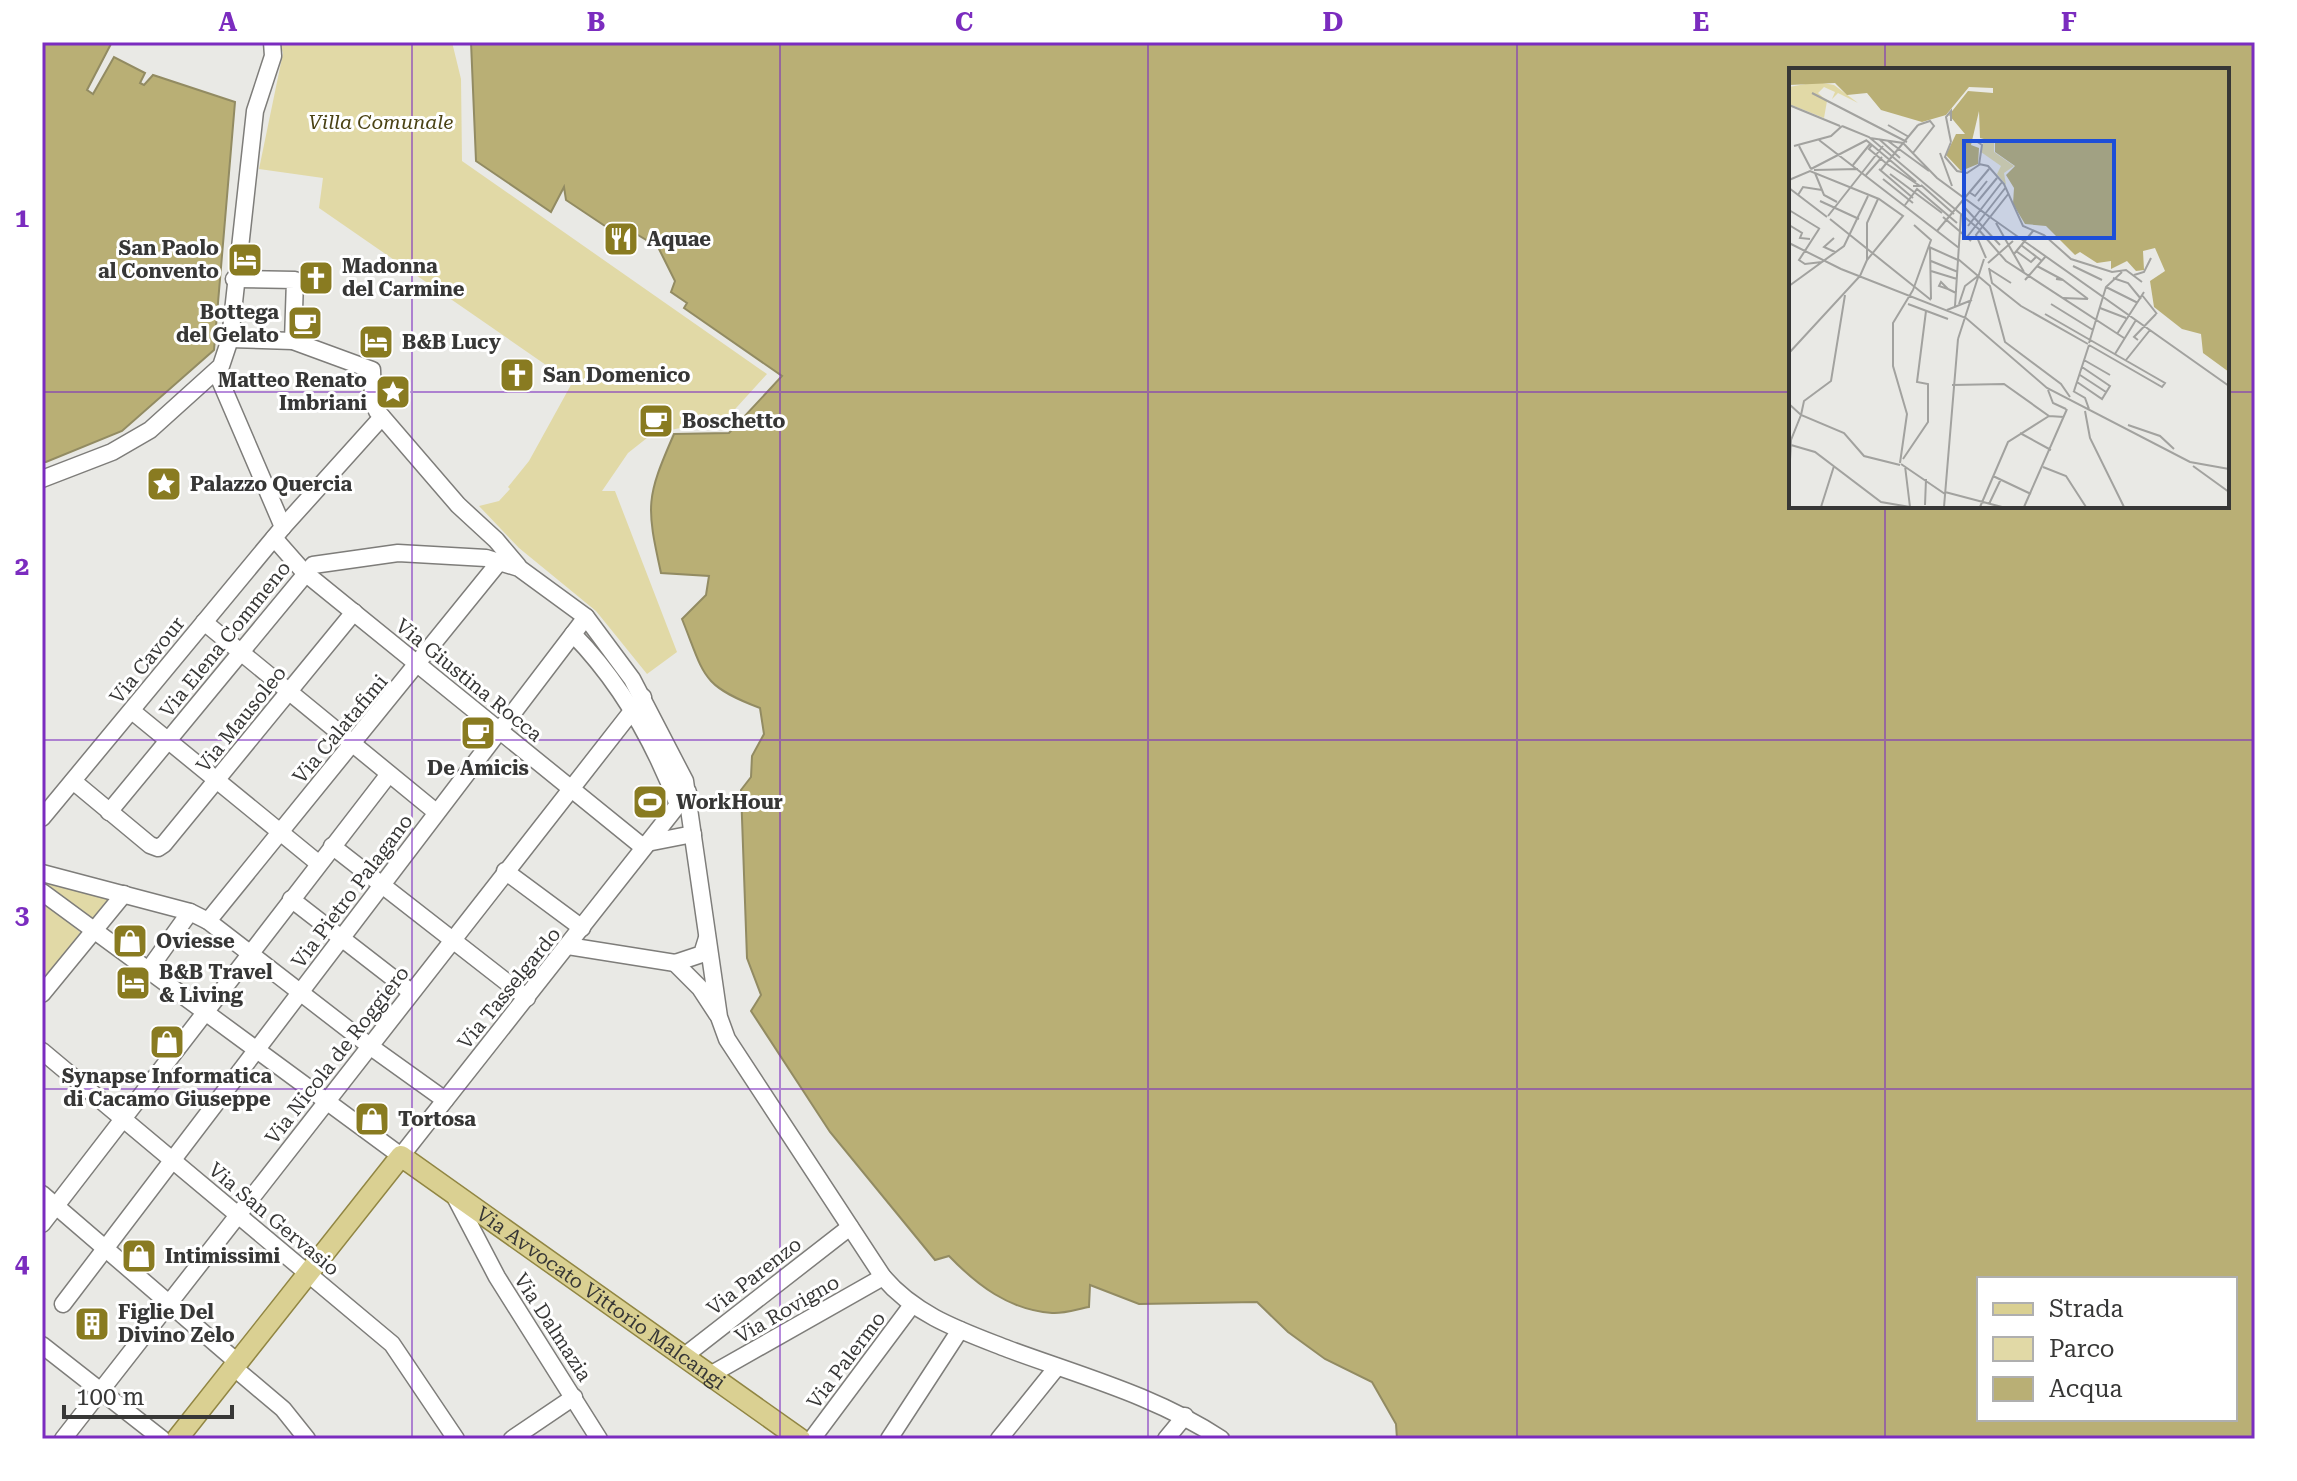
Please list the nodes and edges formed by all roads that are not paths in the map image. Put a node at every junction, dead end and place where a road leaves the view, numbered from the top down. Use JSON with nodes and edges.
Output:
{"nodes":[{"id":1,"x":272,"y":42,"type":"edge"},
{"id":2,"x":234,"y":279,"type":"junction"},
{"id":3,"x":230,"y":339,"type":"junction"},
{"id":4,"x":293,"y":341,"type":"junction"},
{"id":5,"x":216,"y":371,"type":"junction"},
{"id":6,"x":382,"y":417,"type":"junction"},
{"id":7,"x":42,"y":479,"type":"edge"},
{"id":8,"x":458,"y":505,"type":"junction"},
{"id":9,"x":278,"y":533,"type":"junction"},
{"id":10,"x":493,"y":559,"type":"junction"},
{"id":11,"x":519,"y":568,"type":"junction"},
{"id":12,"x":304,"y":572,"type":"junction"},
{"id":13,"x":354,"y":612,"type":"junction"},
{"id":14,"x":586,"y":617,"type":"junction"},
{"id":15,"x":204,"y":622,"type":"junction"},
{"id":16,"x":573,"y":634,"type":"junction"},
{"id":17,"x":240,"y":651,"type":"junction"},
{"id":18,"x":419,"y":665,"type":"junction"},
{"id":19,"x":289,"y":692,"type":"junction"},
{"id":20,"x":643,"y":697,"type":"junction"},
{"id":21,"x":132,"y":711,"type":"junction"},
{"id":22,"x":632,"y":711,"type":"junction"},
{"id":23,"x":499,"y":732,"type":"junction"},
{"id":24,"x":168,"y":740,"type":"junction"},
{"id":25,"x":353,"y":744,"type":"junction"},
{"id":26,"x":389,"y":774,"type":"junction"},
{"id":27,"x":217,"y":780,"type":"junction"},
{"id":28,"x":73,"y":781,"type":"junction"},
{"id":29,"x":570,"y":788,"type":"junction"},
{"id":30,"x":683,"y":798,"type":"junction"},
{"id":31,"x":109,"y":812,"type":"junction"},
{"id":32,"x":436,"y":812,"type":"junction"},
{"id":33,"x":42,"y":818,"type":"edge"},
{"id":34,"x":280,"y":832,"type":"junction"},
{"id":35,"x":693,"y":834,"type":"junction"},
{"id":36,"x":645,"y":845,"type":"junction"},
{"id":37,"x":332,"y":846,"type":"junction"},
{"id":38,"x":318,"y":863,"type":"junction"},
{"id":39,"x":505,"y":871,"type":"junction"},
{"id":40,"x":42,"y":873,"type":"edge"},
{"id":41,"x":382,"y":884,"type":"junction"},
{"id":42,"x":42,"y":892,"type":"edge"},
{"id":43,"x":124,"y":894,"type":"junction"},
{"id":44,"x":291,"y":899,"type":"junction"},
{"id":45,"x":190,"y":912,"type":"junction"},
{"id":46,"x":208,"y":921,"type":"junction"},
{"id":47,"x":582,"y":928,"type":"junction"},
{"id":48,"x":708,"y":929,"type":"junction"},
{"id":49,"x":94,"y":932,"type":"junction"},
{"id":50,"x":341,"y":938,"type":"junction"},
{"id":51,"x":452,"y":938,"type":"junction"},
{"id":52,"x":568,"y":946,"type":"junction"},
{"id":53,"x":251,"y":954,"type":"junction"},
{"id":54,"x":675,"y":963,"type":"junction"},
{"id":55,"x":147,"y":972,"type":"junction"},
{"id":56,"x":411,"y":992,"type":"junction"},
{"id":57,"x":300,"y":993,"type":"junction"},
{"id":58,"x":42,"y":994,"type":"edge"},
{"id":59,"x":527,"y":998,"type":"junction"},
{"id":60,"x":206,"y":1013,"type":"junction"},
{"id":61,"x":719,"y":1017,"type":"junction"},
{"id":62,"x":371,"y":1047,"type":"junction"},
{"id":63,"x":256,"y":1050,"type":"junction"},
{"id":64,"x":42,"y":1051,"type":"edge"},
{"id":65,"x":445,"y":1100,"type":"junction"},
{"id":66,"x":326,"y":1102,"type":"junction"},
{"id":67,"x":121,"y":1120,"type":"junction"},
{"id":68,"x":401,"y":1156,"type":"junction"},
{"id":69,"x":173,"y":1161,"type":"junction"},
{"id":70,"x":453,"y":1193,"type":"junction"},
{"id":71,"x":42,"y":1194,"type":"edge"},
{"id":72,"x":56,"y":1206,"type":"junction"},
{"id":73,"x":238,"y":1215,"type":"junction"},
{"id":74,"x":42,"y":1224,"type":"edge"},
{"id":75,"x":850,"y":1227,"type":"junction"},
{"id":76,"x":106,"y":1249,"type":"junction"},
{"id":77,"x":308,"y":1272,"type":"junction"},
{"id":78,"x":883,"y":1277,"type":"junction"},
{"id":79,"x":63,"y":1304,"type":"dead end"},
{"id":80,"x":171,"y":1304,"type":"junction"},
{"id":81,"x":912,"y":1305,"type":"junction"},
{"id":82,"x":960,"y":1330,"type":"junction"},
{"id":83,"x":42,"y":1345,"type":"edge"},
{"id":84,"x":683,"y":1357,"type":"junction"},
{"id":85,"x":234,"y":1363,"type":"junction"},
{"id":86,"x":1057,"y":1367,"type":"junction"},
{"id":87,"x":710,"y":1375,"type":"junction"},
{"id":88,"x":101,"y":1392,"type":"junction"},
{"id":89,"x":574,"y":1397,"type":"junction"},
{"id":90,"x":1185,"y":1416,"type":"junction"},
{"id":91,"x":63,"y":1439,"type":"edge"},
{"id":92,"x":162,"y":1439,"type":"edge"},
{"id":93,"x":176,"y":1439,"type":"edge"},
{"id":94,"x":307,"y":1439,"type":"edge"},
{"id":95,"x":456,"y":1439,"type":"edge"},
{"id":96,"x":512,"y":1439,"type":"edge"},
{"id":97,"x":599,"y":1439,"type":"edge"},
{"id":98,"x":800,"y":1439,"type":"edge"},
{"id":99,"x":812,"y":1439,"type":"edge"},
{"id":100,"x":889,"y":1439,"type":"edge"},
{"id":101,"x":999,"y":1439,"type":"edge"},
{"id":102,"x":1166,"y":1439,"type":"edge"},
{"id":103,"x":1221,"y":1439,"type":"edge"}],
"edges":[{"from":1,"to":2,"type":"street"},
{"from":2,"to":3,"type":"street"},
{"from":2,"to":4,"type":"street"},
{"from":3,"to":4,"type":"street"},
{"from":3,"to":5,"type":"street"},
{"from":4,"to":6,"type":"street"},
{"from":5,"to":7,"type":"street"},
{"from":5,"to":9,"type":"street","name":"Via Giustina Rocca"},
{"from":6,"to":8,"type":"street"},
{"from":6,"to":9,"type":"street","name":"Via Cavour"},
{"from":8,"to":10,"type":"street"},
{"from":8,"to":11,"type":"street"},
{"from":9,"to":12,"type":"street","name":"Via Giustina Rocca"},
{"from":9,"to":15,"type":"street","name":"Via Cavour"},
{"from":10,"to":11,"type":"street","name":"Via Elena Commeno"},
{"from":10,"to":12,"type":"street","name":"Via Elena Commeno"},
{"from":10,"to":18,"type":"street","name":"Via Calatafimi"},
{"from":11,"to":14,"type":"street"},
{"from":12,"to":13,"type":"street","name":"Via Giustina Rocca"},
{"from":12,"to":17,"type":"street","name":"Via Elena Commeno"},
{"from":13,"to":18,"type":"street","name":"Via Giustina Rocca"},
{"from":13,"to":19,"type":"street","name":"Via Mausoleo"},
{"from":14,"to":16,"type":"street","name":"Via Pietro Palagano"},
{"from":14,"to":20,"type":"street"},
{"from":15,"to":17,"type":"street"},
{"from":15,"to":21,"type":"street","name":"Via Cavour"},
{"from":16,"to":22,"type":"street"},
{"from":16,"to":23,"type":"street","name":"Via Pietro Palagano"},
{"from":17,"to":19,"type":"street"},
{"from":17,"to":24,"type":"street","name":"Via Elena Commeno"},
{"from":18,"to":23,"type":"street","name":"Via Giustina Rocca"},
{"from":18,"to":25,"type":"street","name":"Via Calatafimi"},
{"from":19,"to":25,"type":"street"},
{"from":19,"to":27,"type":"street","name":"Via Mausoleo"},
{"from":20,"to":22,"type":"street","name":"Via Nicola de Roggiero"},
{"from":20,"to":30,"type":"street"},
{"from":21,"to":24,"type":"street"},
{"from":21,"to":28,"type":"street","name":"Via Cavour"},
{"from":22,"to":29,"type":"street","name":"Via Nicola de Roggiero"},
{"from":22,"to":30,"type":"street"},
{"from":23,"to":29,"type":"street","name":"Via Giustina Rocca"},
{"from":23,"to":32,"type":"street","name":"Via Pietro Palagano"},
{"from":24,"to":27,"type":"street"},
{"from":24,"to":31,"type":"street","name":"Via Elena Commeno"},
{"from":25,"to":26,"type":"street"},
{"from":25,"to":34,"type":"street","name":"Via Calatafimi"},
{"from":26,"to":32,"type":"street"},
{"from":26,"to":37,"type":"street"},
{"from":27,"to":31,"type":"street","name":"Via Mausoleo"},
{"from":27,"to":34,"type":"street"},
{"from":28,"to":31,"type":"street"},
{"from":28,"to":33,"type":"street","name":"Via Cavour"},
{"from":29,"to":36,"type":"street","name":"Via Giustina Rocca"},
{"from":29,"to":39,"type":"street","name":"Via Nicola de Roggiero"},
{"from":30,"to":35,"type":"street"},
{"from":30,"to":36,"type":"street","name":"Via Tasselgardo"},
{"from":32,"to":41,"type":"street","name":"Via Pietro Palagano"},
{"from":34,"to":38,"type":"street"},
{"from":34,"to":46,"type":"street","name":"Via Calatafimi"},
{"from":35,"to":36,"type":"street"},
{"from":35,"to":48,"type":"street"},
{"from":36,"to":47,"type":"street","name":"Via Tasselgardo"},
{"from":37,"to":38,"type":"street"},
{"from":37,"to":41,"type":"street"},
{"from":38,"to":44,"type":"street"},
{"from":39,"to":47,"type":"street"},
{"from":39,"to":51,"type":"street","name":"Via Nicola de Roggiero"},
{"from":40,"to":43,"type":"street"},
{"from":41,"to":50,"type":"street","name":"Via Pietro Palagano"},
{"from":41,"to":51,"type":"street"},
{"from":42,"to":49,"type":"street"},
{"from":43,"to":45,"type":"street"},
{"from":43,"to":49,"type":"street"},
{"from":44,"to":50,"type":"street"},
{"from":44,"to":53,"type":"street"},
{"from":45,"to":46,"type":"street"},
{"from":45,"to":55,"type":"street"},
{"from":46,"to":53,"type":"street"},
{"from":47,"to":52,"type":"street","name":"Via Tasselgardo"},
{"from":48,"to":54,"type":"street"},
{"from":48,"to":61,"type":"street"},
{"from":49,"to":55,"type":"street"},
{"from":49,"to":58,"type":"street"},
{"from":50,"to":56,"type":"street"},
{"from":50,"to":57,"type":"street","name":"Via Pietro Palagano"},
{"from":51,"to":56,"type":"street","name":"Via Nicola de Roggiero"},
{"from":51,"to":59,"type":"street"},
{"from":52,"to":54,"type":"street"},
{"from":52,"to":59,"type":"street","name":"Via Tasselgardo"},
{"from":53,"to":57,"type":"street"},
{"from":53,"to":60,"type":"street"},
{"from":54,"to":61,"type":"street"},
{"from":55,"to":60,"type":"street"},
{"from":56,"to":62,"type":"street","name":"Via Nicola de Roggiero"},
{"from":57,"to":62,"type":"street"},
{"from":57,"to":63,"type":"street","name":"Via Pietro Palagano"},
{"from":59,"to":65,"type":"street","name":"Via Tasselgardo"},
{"from":60,"to":63,"type":"street"},
{"from":60,"to":67,"type":"street"},
{"from":61,"to":75,"type":"street"},
{"from":62,"to":65,"type":"street"},
{"from":62,"to":66,"type":"street","name":"Via Nicola de Roggiero"},
{"from":63,"to":66,"type":"street"},
{"from":63,"to":69,"type":"street","name":"Via Pietro Palagano"},
{"from":64,"to":67,"type":"street","name":"Via San Gervasio"},
{"from":65,"to":68,"type":"street","name":"Via Tasselgardo"},
{"from":66,"to":68,"type":"street"},
{"from":66,"to":73,"type":"street","name":"Via Nicola de Roggiero"},
{"from":67,"to":69,"type":"street","name":"Via San Gervasio"},
{"from":67,"to":72,"type":"street"},
{"from":68,"to":70,"type":"main road","name":"Via Avvocato Vittorio Malcangi"},
{"from":68,"to":77,"type":"main road"},
{"from":69,"to":73,"type":"street","name":"Via San Gervasio"},
{"from":69,"to":76,"type":"street","name":"Via Pietro Palagano"},
{"from":70,"to":84,"type":"main road","name":"Via Avvocato Vittorio Malcangi"},
{"from":70,"to":89,"type":"street","name":"Via Dalmazia"},
{"from":71,"to":72,"type":"street"},
{"from":72,"to":74,"type":"street"},
{"from":72,"to":76,"type":"street"},
{"from":73,"to":77,"type":"street","name":"Via San Gervasio"},
{"from":73,"to":80,"type":"street","name":"Via Nicola de Roggiero"},
{"from":75,"to":78,"type":"street"},
{"from":75,"to":84,"type":"street","name":"Via Parenzo"},
{"from":76,"to":79,"type":"street","name":"Via Pietro Palagano"},
{"from":76,"to":80,"type":"street"},
{"from":77,"to":85,"type":"main road"},
{"from":77,"to":95,"type":"street","name":"Via San Gervasio"},
{"from":78,"to":81,"type":"street"},
{"from":78,"to":87,"type":"street","name":"Via Rovigno"},
{"from":80,"to":85,"type":"street"},
{"from":80,"to":88,"type":"street","name":"Via Nicola de Roggiero"},
{"from":81,"to":82,"type":"street"},
{"from":81,"to":99,"type":"street","name":"Via Palermo"},
{"from":82,"to":86,"type":"street"},
{"from":82,"to":100,"type":"street"},
{"from":83,"to":88,"type":"street"},
{"from":84,"to":87,"type":"main road","name":"Via Avvocato Vittorio Malcangi"},
{"from":85,"to":93,"type":"main road"},
{"from":85,"to":94,"type":"street"},
{"from":86,"to":90,"type":"street"},
{"from":86,"to":101,"type":"street"},
{"from":87,"to":98,"type":"main road","name":"Via Avvocato Vittorio Malcangi"},
{"from":88,"to":91,"type":"street","name":"Via Nicola de Roggiero"},
{"from":88,"to":92,"type":"street"},
{"from":89,"to":96,"type":"street"},
{"from":89,"to":97,"type":"street","name":"Via Dalmazia"},
{"from":90,"to":102,"type":"street"},
{"from":90,"to":103,"type":"street"}]}
